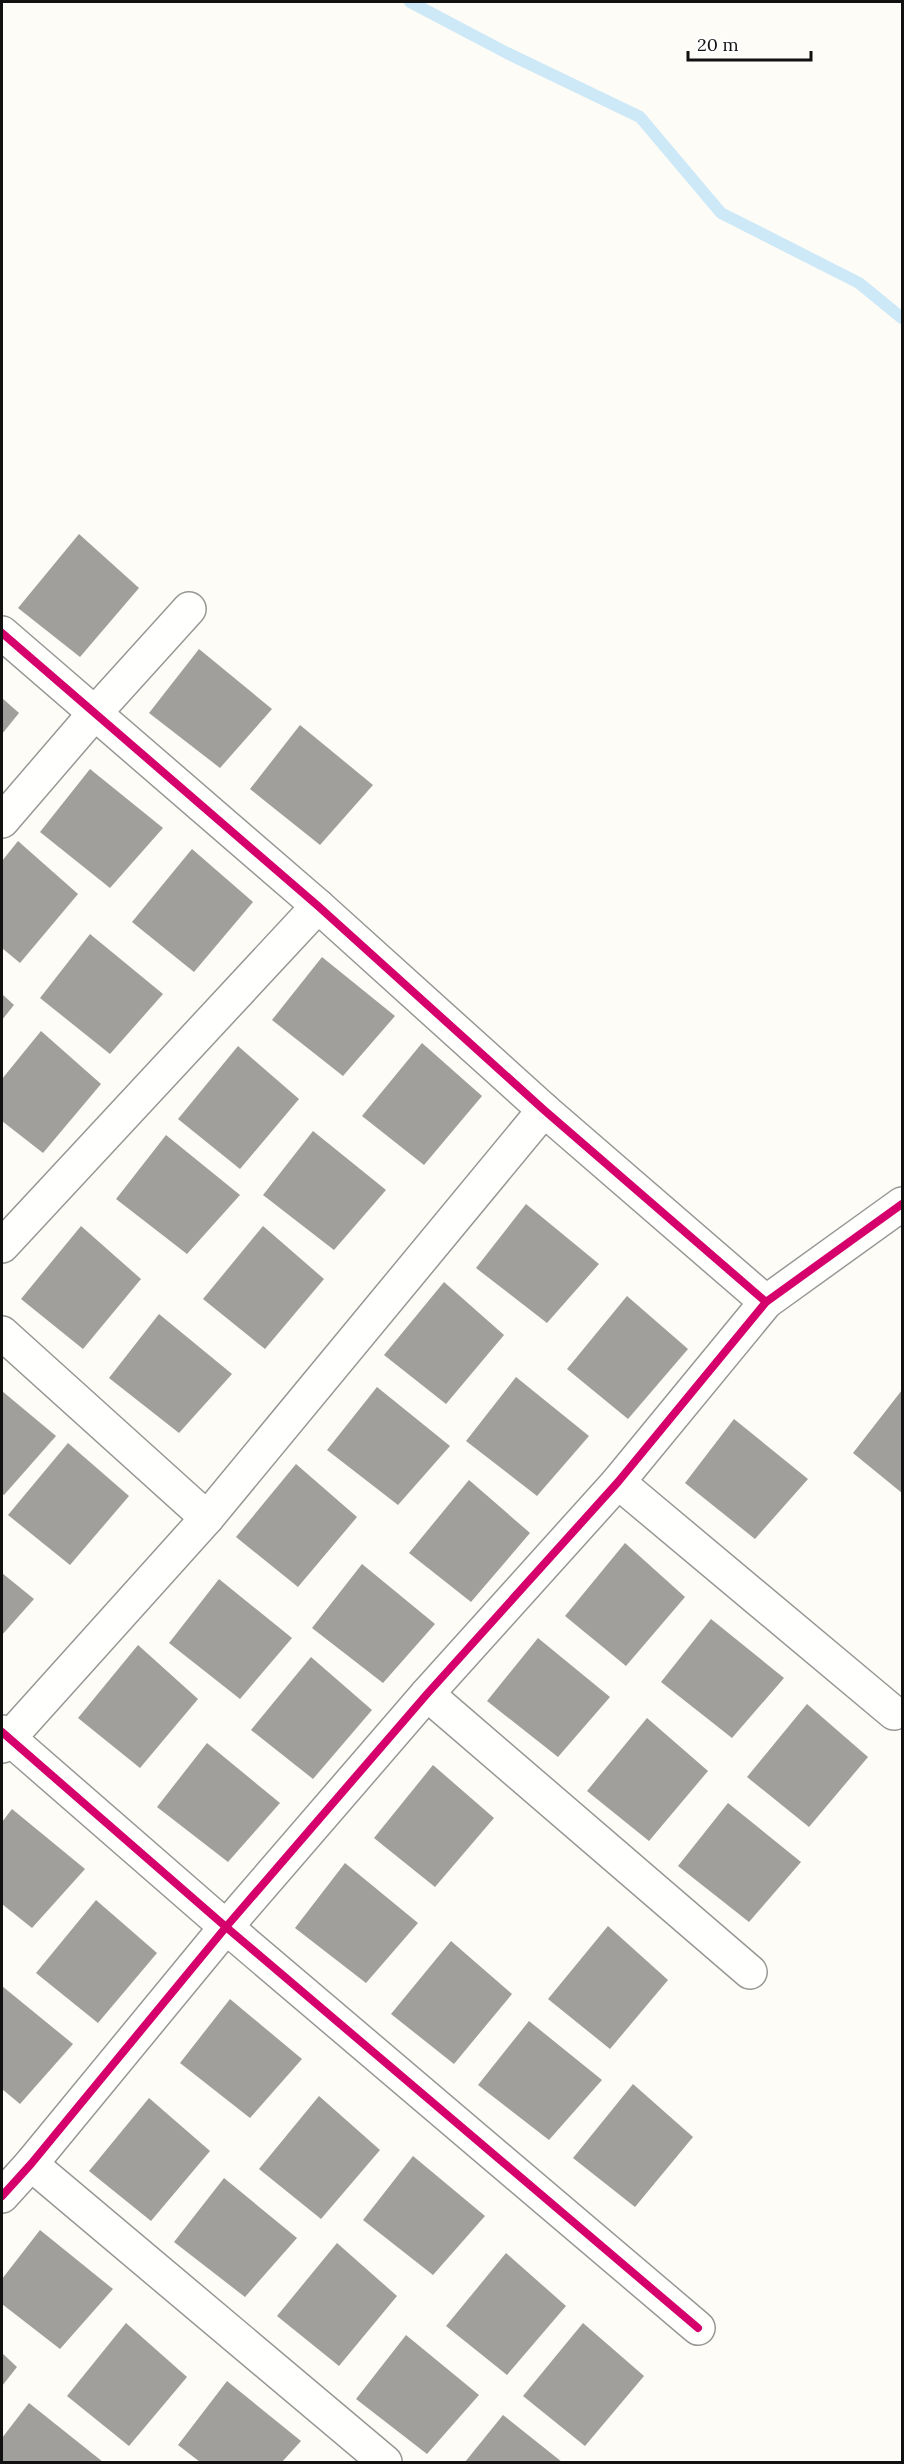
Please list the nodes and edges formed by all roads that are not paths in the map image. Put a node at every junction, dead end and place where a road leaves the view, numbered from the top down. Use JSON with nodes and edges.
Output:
{"nodes":[{"id":1,"x":189,"y":609,"type":"dead end"},
{"id":2,"x":2,"y":633,"type":"edge"},
{"id":3,"x":94,"y":714,"type":"junction"},
{"id":4,"x":2,"y":821,"type":"edge"},
{"id":5,"x":318,"y":906,"type":"junction"},
{"id":6,"x":544,"y":1110,"type":"junction"},
{"id":7,"x":903,"y":1204,"type":"edge"},
{"id":8,"x":2,"y":1246,"type":"edge"},
{"id":9,"x":766,"y":1302,"type":"junction"},
{"id":10,"x":2,"y":1333,"type":"edge"},
{"id":11,"x":618,"y":1482,"type":"junction"},
{"id":12,"x":207,"y":1518,"type":"junction"},
{"id":13,"x":427,"y":1694,"type":"junction"},
{"id":14,"x":894,"y":1713,"type":"dead end"},
{"id":15,"x":4,"y":1739,"type":"edge"},
{"id":16,"x":226,"y":1927,"type":"junction"},
{"id":17,"x":750,"y":1972,"type":"dead end"},
{"id":18,"x":31,"y":2164,"type":"junction"},
{"id":19,"x":2,"y":2196,"type":"edge"},
{"id":20,"x":698,"y":2328,"type":"dead end"},
{"id":21,"x":385,"y":2463,"type":"edge"}],
"edges":[{"from":1,"to":3,"type":"street"},
{"from":2,"to":3,"type":"street"},
{"from":3,"to":4,"type":"street"},
{"from":3,"to":5,"type":"street"},
{"from":5,"to":6,"type":"street"},
{"from":5,"to":8,"type":"street"},
{"from":6,"to":9,"type":"street"},
{"from":6,"to":12,"type":"street"},
{"from":7,"to":9,"type":"street"},
{"from":9,"to":11,"type":"street"},
{"from":10,"to":12,"type":"street"},
{"from":11,"to":13,"type":"street"},
{"from":11,"to":14,"type":"street"},
{"from":12,"to":15,"type":"street"},
{"from":13,"to":16,"type":"street"},
{"from":13,"to":17,"type":"street"},
{"from":15,"to":16,"type":"street"},
{"from":16,"to":18,"type":"street"},
{"from":16,"to":20,"type":"street"},
{"from":18,"to":19,"type":"street"},
{"from":18,"to":21,"type":"street"}]}
